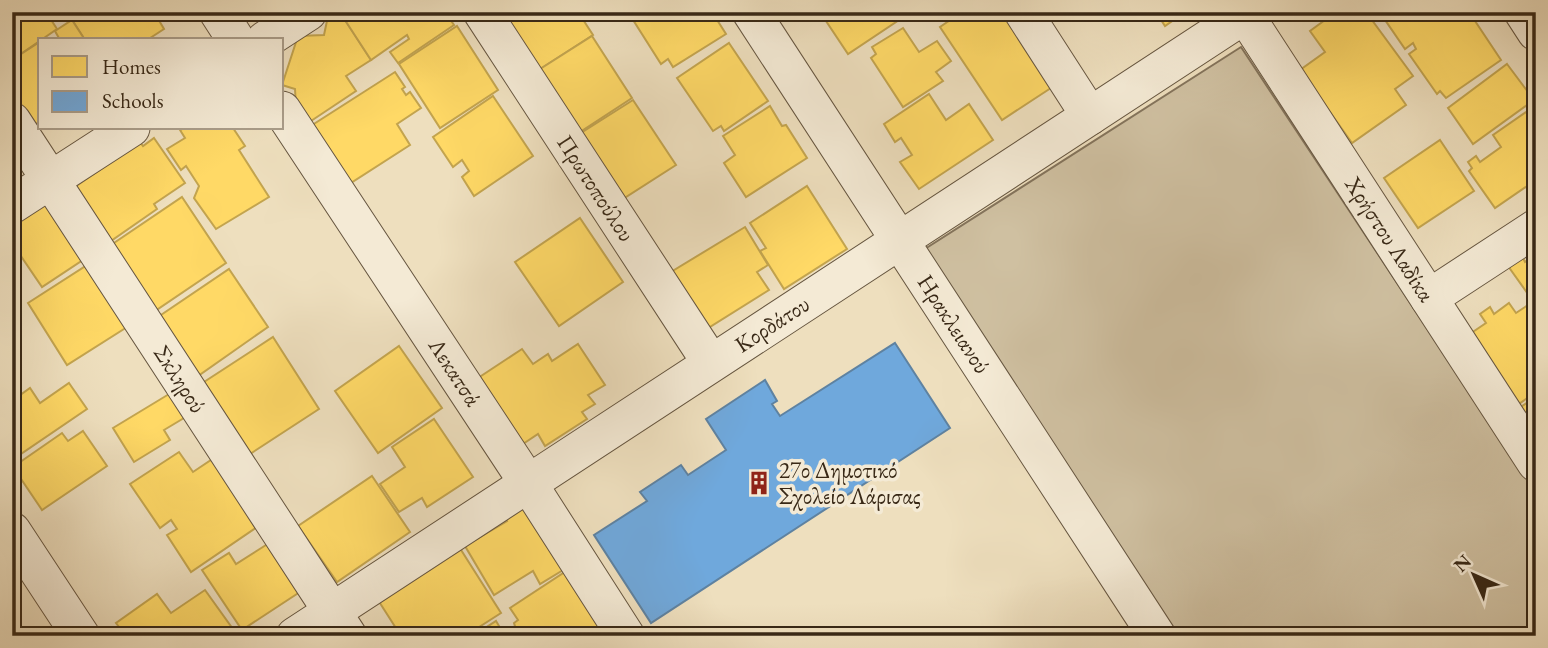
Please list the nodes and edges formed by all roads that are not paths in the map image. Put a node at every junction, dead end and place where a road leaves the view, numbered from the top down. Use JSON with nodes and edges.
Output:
{"nodes":[{"id":1,"x":218,"y":12,"type":"edge"},
{"id":2,"x":308,"y":12,"type":"edge"},
{"id":3,"x":482,"y":12,"type":"edge"},
{"id":4,"x":751,"y":12,"type":"edge"},
{"id":5,"x":1023,"y":12,"type":"edge"},
{"id":6,"x":1523,"y":12,"type":"edge"},
{"id":7,"x":1247,"y":13,"type":"edge"},
{"id":8,"x":1536,"y":32,"type":"edge"},
{"id":9,"x":235,"y":38,"type":"edge"},
{"id":10,"x":268,"y":38,"type":"edge"},
{"id":11,"x":284,"y":113,"type":"edge"},
{"id":12,"x":1090,"y":116,"type":"junction"},
{"id":13,"x":12,"y":121,"type":"edge"},
{"id":14,"x":128,"y":130,"type":"edge"},
{"id":15,"x":50,"y":180,"type":"junction"},
{"id":16,"x":12,"y":205,"type":"edge"},
{"id":17,"x":1536,"y":228,"type":"edge"},
{"id":18,"x":899,"y":241,"type":"junction"},
{"id":19,"x":1429,"y":298,"type":"junction"},
{"id":20,"x":711,"y":363,"type":"junction"},
{"id":21,"x":1536,"y":463,"type":"edge"},
{"id":22,"x":528,"y":484,"type":"junction"},
{"id":23,"x":12,"y":531,"type":"edge"},
{"id":24,"x":340,"y":624,"type":"edge"},
{"id":25,"x":81,"y":636,"type":"edge"},
{"id":26,"x":295,"y":636,"type":"edge"},
{"id":27,"x":626,"y":636,"type":"edge"},
{"id":28,"x":1157,"y":636,"type":"edge"}],
"edges":[{"from":1,"to":9,"type":"street"},
{"from":2,"to":10,"type":"street"},
{"from":3,"to":20,"type":"street","name":"Πρωτοπούλου"},
{"from":4,"to":18,"type":"street","name":"Ηρακλειανού"},
{"from":5,"to":12,"type":"street"},
{"from":6,"to":8,"type":"street"},
{"from":7,"to":12,"type":"street","name":"Κορδάτου"},
{"from":7,"to":19,"type":"street","name":"Χρήστου Λαδίκα"},
{"from":11,"to":22,"type":"street","name":"Λεκατσά"},
{"from":12,"to":18,"type":"street","name":"Κορδάτου"},
{"from":13,"to":15,"type":"street","name":"Σκληρού"},
{"from":14,"to":15,"type":"street"},
{"from":15,"to":16,"type":"street"},
{"from":15,"to":24,"type":"street","name":"Σκληρού"},
{"from":17,"to":19,"type":"street"},
{"from":18,"to":20,"type":"street","name":"Κορδάτου"},
{"from":18,"to":28,"type":"street","name":"Ηρακλειανού"},
{"from":19,"to":21,"type":"street","name":"Χρήστου Λαδίκα"},
{"from":20,"to":22,"type":"street","name":"Κορδάτου"},
{"from":22,"to":24,"type":"street","name":"Κορδάτου"},
{"from":22,"to":27,"type":"street","name":"Λεκατσά"},
{"from":23,"to":25,"type":"street"},
{"from":24,"to":26,"type":"street","name":"Κορδάτου"}]}
